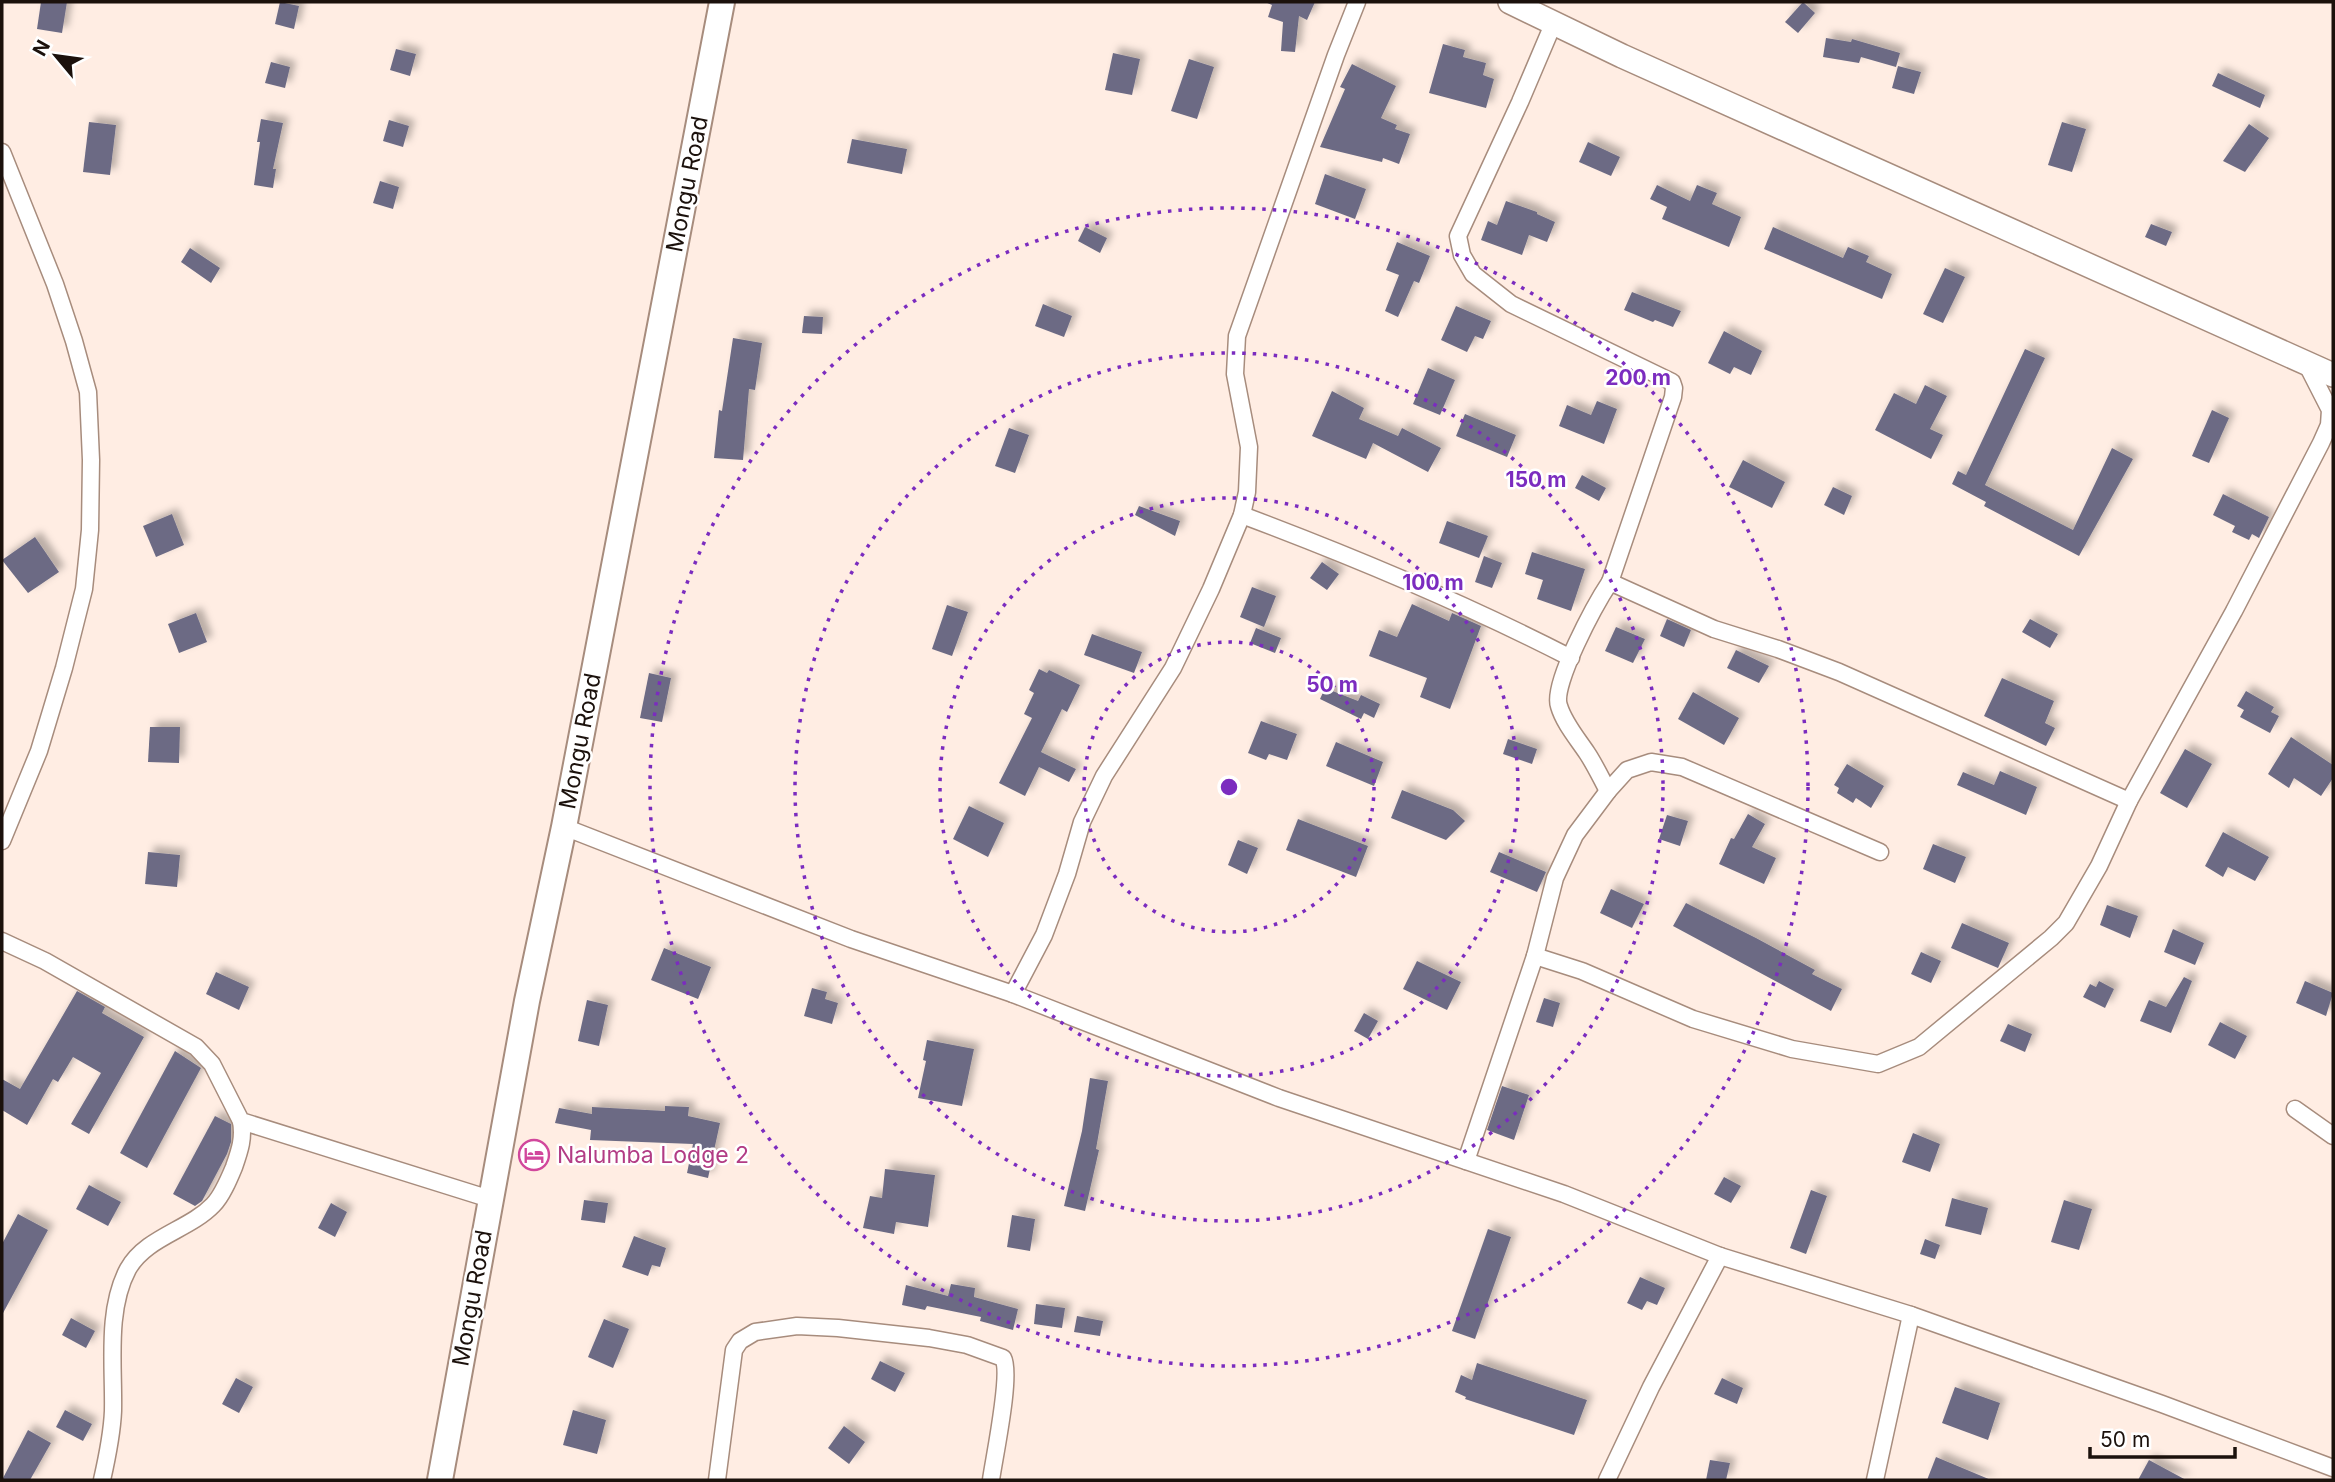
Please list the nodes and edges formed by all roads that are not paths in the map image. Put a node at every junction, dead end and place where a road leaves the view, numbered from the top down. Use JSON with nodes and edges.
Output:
{"nodes":[{"id":1,"x":722,"y":2,"type":"edge"},
{"id":2,"x":1357,"y":2,"type":"edge"},
{"id":3,"x":1510,"y":2,"type":"edge"},
{"id":4,"x":1554,"y":22,"type":"junction"},
{"id":5,"x":2,"y":152,"type":"edge"},
{"id":6,"x":2306,"y":363,"type":"junction"},
{"id":7,"x":2333,"y":374,"type":"edge"},
{"id":8,"x":1242,"y":515,"type":"junction"},
{"id":9,"x":1610,"y":583,"type":"junction"},
{"id":10,"x":1571,"y":658,"type":"junction"},
{"id":11,"x":1608,"y":791,"type":"junction"},
{"id":12,"x":2129,"y":801,"type":"junction"},
{"id":13,"x":564,"y":827,"type":"junction"},
{"id":14,"x":2,"y":841,"type":"edge"},
{"id":15,"x":1880,"y":852,"type":"dead end"},
{"id":16,"x":2,"y":941,"type":"edge"},
{"id":17,"x":1535,"y":956,"type":"junction"},
{"id":18,"x":1013,"y":995,"type":"junction"},
{"id":19,"x":2295,"y":1109,"type":"dead end"},
{"id":20,"x":241,"y":1121,"type":"junction"},
{"id":21,"x":2333,"y":1136,"type":"edge"},
{"id":22,"x":1466,"y":1161,"type":"junction"},
{"id":23,"x":490,"y":1199,"type":"junction"},
{"id":24,"x":1720,"y":1256,"type":"junction"},
{"id":25,"x":1911,"y":1315,"type":"junction"},
{"id":26,"x":2333,"y":1468,"type":"edge"},
{"id":27,"x":102,"y":1480,"type":"edge"},
{"id":28,"x":440,"y":1480,"type":"edge"},
{"id":29,"x":718,"y":1480,"type":"edge"},
{"id":30,"x":991,"y":1480,"type":"edge"},
{"id":31,"x":1607,"y":1480,"type":"edge"},
{"id":32,"x":1875,"y":1480,"type":"edge"}],
"edges":[{"from":1,"to":13,"type":"main road","name":"Mongu Road"},
{"from":2,"to":8,"type":"street"},
{"from":3,"to":4,"type":"main road"},
{"from":4,"to":6,"type":"main road"},
{"from":4,"to":9,"type":"street"},
{"from":5,"to":14,"type":"street"},
{"from":6,"to":7,"type":"main road"},
{"from":6,"to":12,"type":"street"},
{"from":8,"to":10,"type":"street"},
{"from":8,"to":18,"type":"street"},
{"from":9,"to":10,"type":"street"},
{"from":9,"to":12,"type":"street"},
{"from":10,"to":11,"type":"street"},
{"from":11,"to":15,"type":"street"},
{"from":11,"to":17,"type":"street"},
{"from":12,"to":17,"type":"street"},
{"from":13,"to":18,"type":"street"},
{"from":13,"to":23,"type":"main road","name":"Mongu Road"},
{"from":16,"to":20,"type":"street"},
{"from":17,"to":22,"type":"street"},
{"from":18,"to":22,"type":"street"},
{"from":19,"to":21,"type":"street"},
{"from":20,"to":23,"type":"street"},
{"from":20,"to":27,"type":"street"},
{"from":22,"to":24,"type":"street"},
{"from":23,"to":28,"type":"main road","name":"Mongu Road"},
{"from":24,"to":25,"type":"street"},
{"from":24,"to":31,"type":"street"},
{"from":25,"to":26,"type":"street"},
{"from":25,"to":32,"type":"street"},
{"from":29,"to":30,"type":"street"}]}
